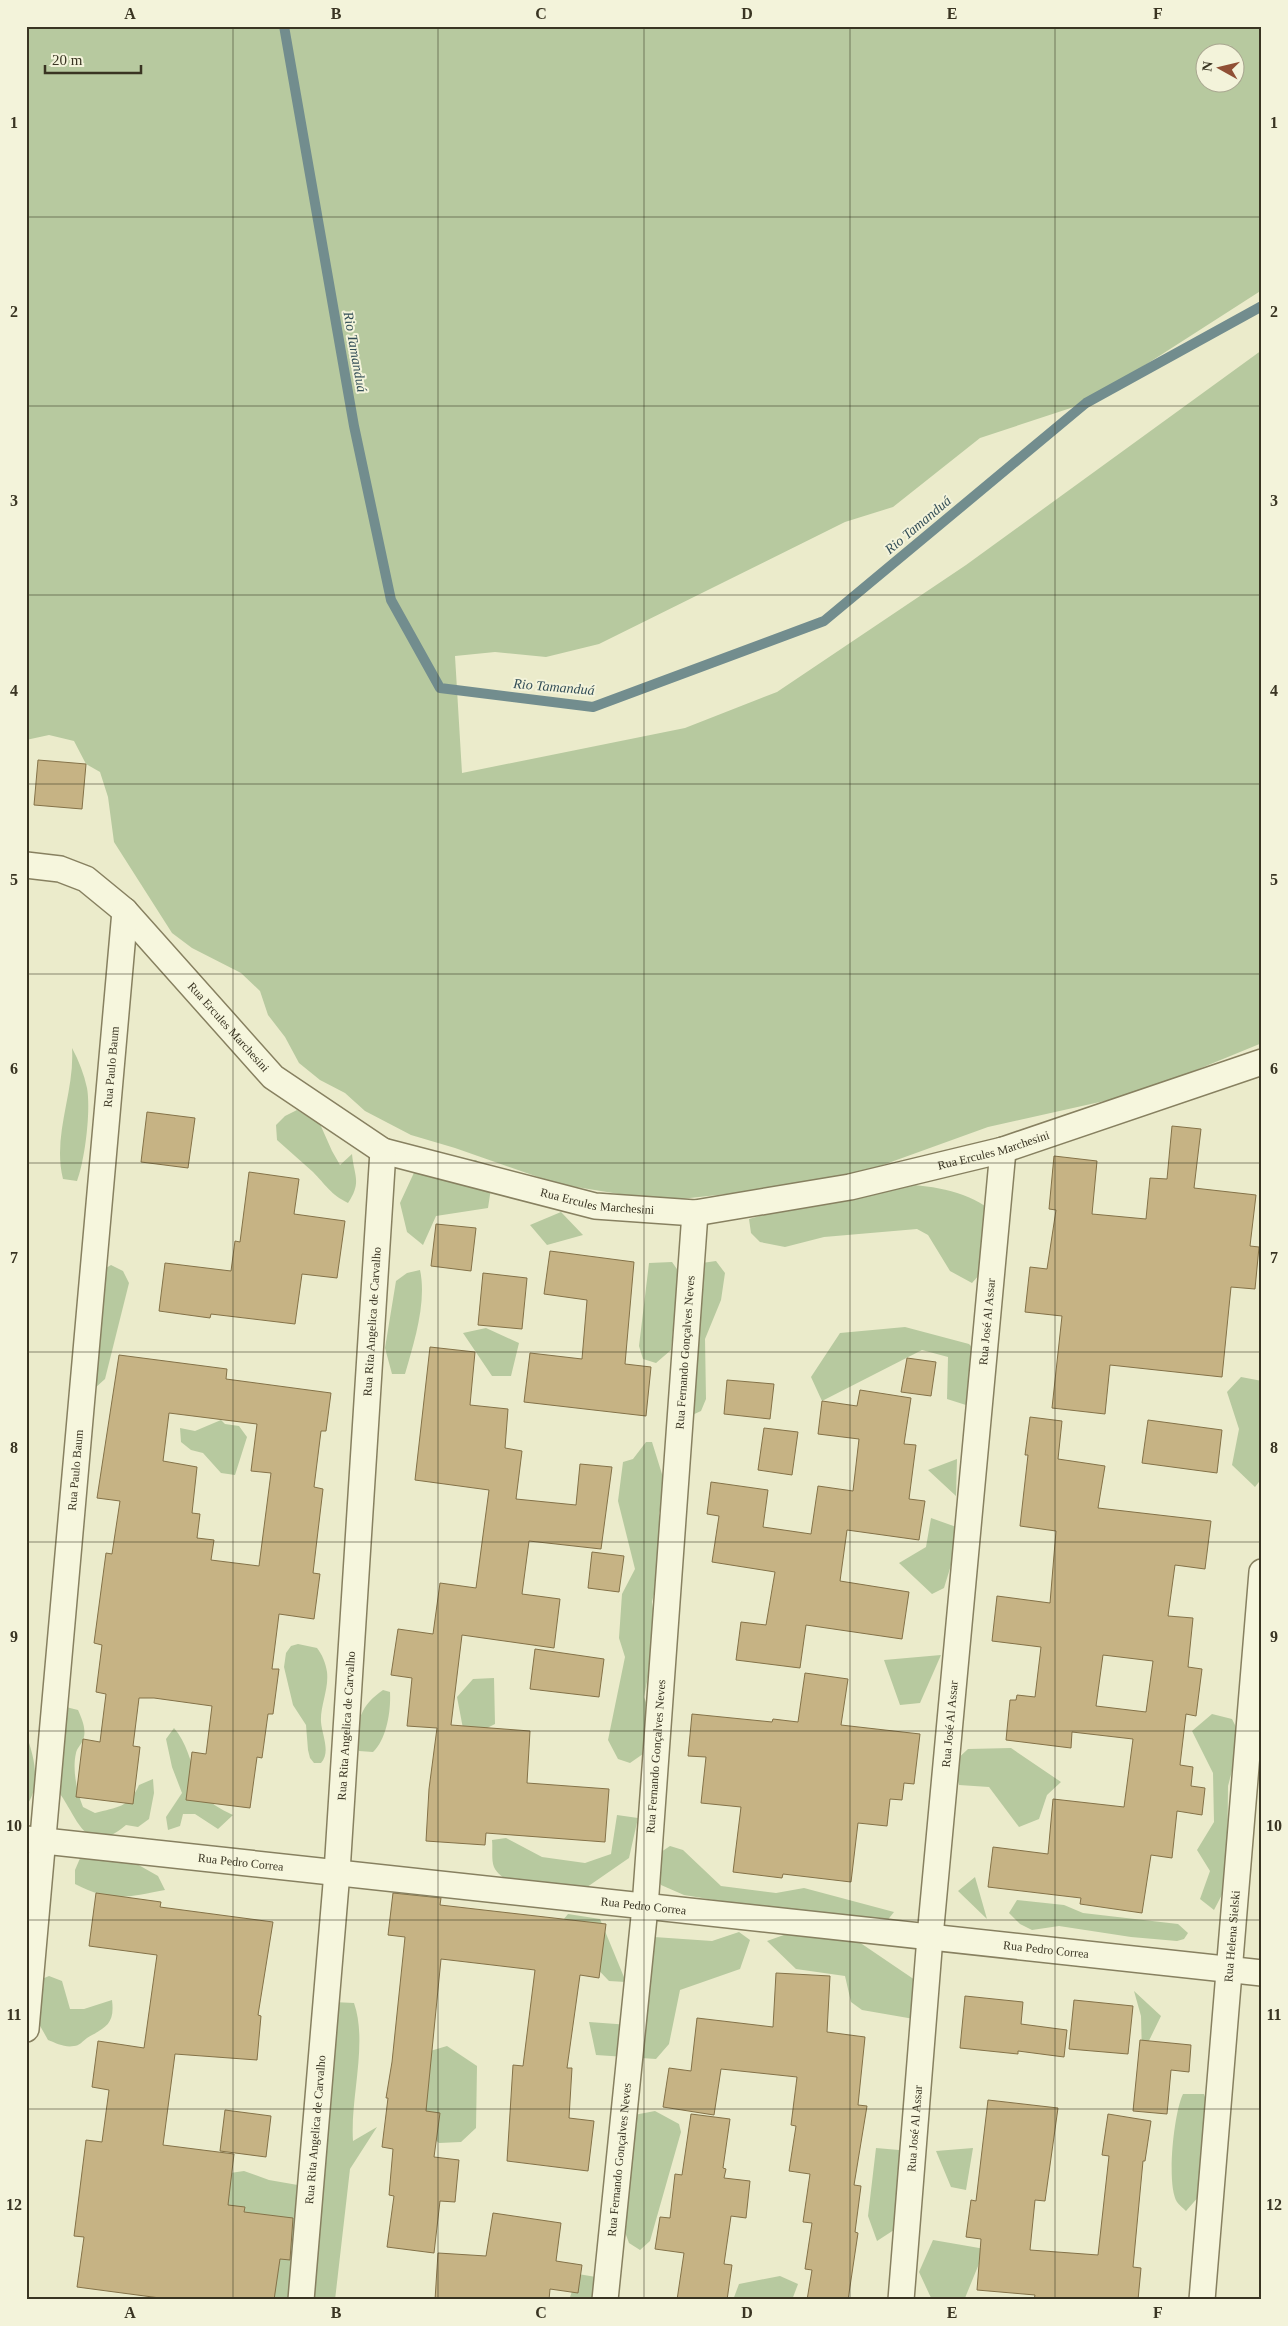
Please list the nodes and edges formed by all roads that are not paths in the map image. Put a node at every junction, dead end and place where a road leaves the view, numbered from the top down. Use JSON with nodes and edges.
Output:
{"nodes":[{"id":1,"x":26,"y":865,"type":"edge"},
{"id":2,"x":124,"y":911,"type":"junction"},
{"id":3,"x":1262,"y":1062,"type":"edge"},
{"id":4,"x":1003,"y":1150,"type":"junction"},
{"id":5,"x":383,"y":1151,"type":"junction"},
{"id":6,"x":695,"y":1213,"type":"junction"},
{"id":7,"x":1262,"y":1572,"type":"edge"},
{"id":8,"x":34,"y":1840,"type":"edge"},
{"id":9,"x":337,"y":1872,"type":"junction"},
{"id":10,"x":645,"y":1907,"type":"junction"},
{"id":11,"x":930,"y":1937,"type":"junction"},
{"id":12,"x":1229,"y":1969,"type":"junction"},
{"id":13,"x":1262,"y":1973,"type":"edge"},
{"id":14,"x":26,"y":2029,"type":"edge"},
{"id":15,"x":301,"y":2300,"type":"edge"},
{"id":16,"x":605,"y":2300,"type":"edge"},
{"id":17,"x":901,"y":2300,"type":"edge"},
{"id":18,"x":1202,"y":2300,"type":"edge"}],
"edges":[{"from":1,"to":2,"type":"street","name":"Rua Ercules Marchesini"},
{"from":2,"to":5,"type":"street","name":"Rua Ercules Marchesini"},
{"from":2,"to":8,"type":"street","name":"Rua Paulo Baum"},
{"from":3,"to":4,"type":"street","name":"Rua Ercules Marchesini"},
{"from":4,"to":6,"type":"street","name":"Rua Ercules Marchesini"},
{"from":4,"to":11,"type":"street","name":"Rua José Al Assar"},
{"from":5,"to":6,"type":"street","name":"Rua Ercules Marchesini"},
{"from":5,"to":9,"type":"street","name":"Rua Rita Angelica de Carvalho"},
{"from":6,"to":10,"type":"street","name":"Rua Fernando Gonçalves Neves"},
{"from":7,"to":12,"type":"street","name":"Rua Helena Sielski"},
{"from":8,"to":9,"type":"street","name":"Rua Pedro Correa"},
{"from":8,"to":14,"type":"street","name":"Rua Paulo Baum"},
{"from":9,"to":10,"type":"street","name":"Rua Pedro Correa"},
{"from":9,"to":15,"type":"street","name":"Rua Rita Angelica de Carvalho"},
{"from":10,"to":11,"type":"street","name":"Rua Pedro Correa"},
{"from":10,"to":16,"type":"street","name":"Rua Fernando Gonçalves Neves"},
{"from":11,"to":12,"type":"street","name":"Rua Pedro Correa"},
{"from":11,"to":17,"type":"street","name":"Rua José Al Assar"},
{"from":12,"to":13,"type":"street","name":"Rua Pedro Correa"},
{"from":12,"to":18,"type":"street","name":"Rua Helena Sielski"}]}
